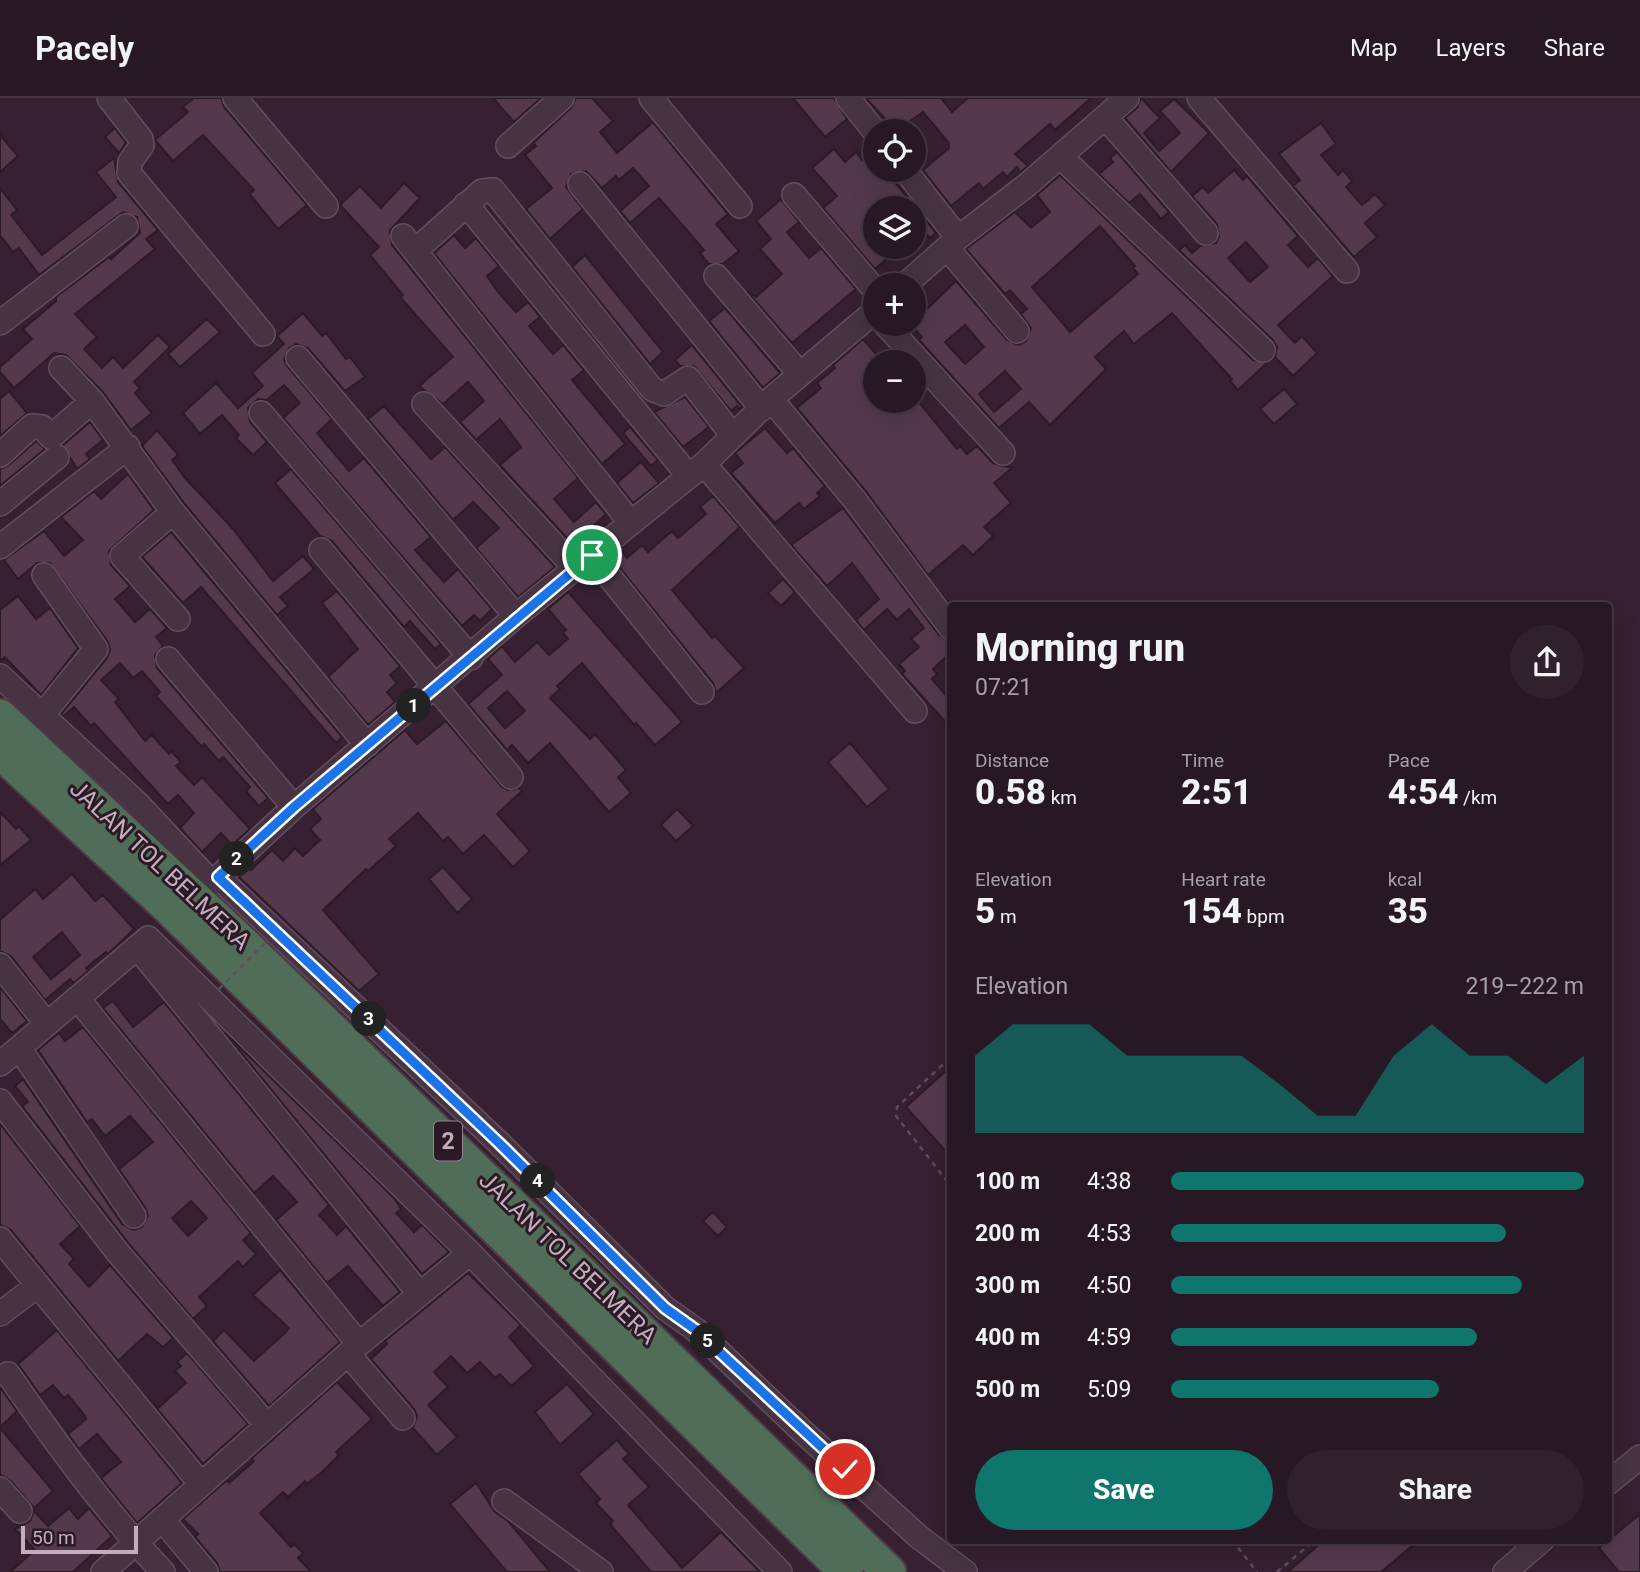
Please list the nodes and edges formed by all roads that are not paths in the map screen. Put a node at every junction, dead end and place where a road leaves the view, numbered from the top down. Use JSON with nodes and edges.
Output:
{"nodes":[{"id":1,"x":109,"y":98,"type":"edge"},
{"id":2,"x":235,"y":98,"type":"edge"},
{"id":3,"x":562,"y":98,"type":"edge"},
{"id":4,"x":651,"y":98,"type":"edge"},
{"id":5,"x":848,"y":98,"type":"edge"},
{"id":6,"x":1127,"y":98,"type":"edge"},
{"id":7,"x":1199,"y":98,"type":"edge"},
{"id":8,"x":1106,"y":118,"type":"junction"},
{"id":9,"x":865,"y":119,"type":"edge"},
{"id":10,"x":508,"y":146,"type":"dead end"},
{"id":11,"x":1060,"y":157,"type":"junction"},
{"id":12,"x":913,"y":182,"type":"edge"},
{"id":13,"x":580,"y":184,"type":"dead end"},
{"id":14,"x":794,"y":195,"type":"dead end"},
{"id":15,"x":466,"y":205,"type":"junction"},
{"id":16,"x":326,"y":206,"type":"dead end"},
{"id":17,"x":740,"y":206,"type":"dead end"},
{"id":18,"x":126,"y":226,"type":"dead end"},
{"id":19,"x":1206,"y":233,"type":"dead end"},
{"id":20,"x":953,"y":244,"type":"junction"},
{"id":21,"x":1347,"y":271,"type":"dead end"},
{"id":22,"x":919,"y":273,"type":"edge"},
{"id":23,"x":716,"y":276,"type":"dead end"},
{"id":24,"x":863,"y":276,"type":"edge"},
{"id":25,"x":863,"y":321,"type":"edge"},
{"id":26,"x":0,"y":323,"type":"edge"},
{"id":27,"x":1017,"y":331,"type":"dead end"},
{"id":28,"x":263,"y":334,"type":"dead end"},
{"id":29,"x":897,"y":336,"type":"edge"},
{"id":30,"x":1263,"y":350,"type":"dead end"},
{"id":31,"x":298,"y":358,"type":"dead end"},
{"id":32,"x":61,"y":368,"type":"dead end"},
{"id":33,"x":800,"y":374,"type":"junction"},
{"id":34,"x":92,"y":401,"type":"junction"},
{"id":35,"x":424,"y":404,"type":"dead end"},
{"id":36,"x":767,"y":404,"type":"junction"},
{"id":37,"x":261,"y":413,"type":"dead end"},
{"id":38,"x":733,"y":436,"type":"junction"},
{"id":39,"x":128,"y":447,"type":"junction"},
{"id":40,"x":1003,"y":453,"type":"dead end"},
{"id":41,"x":0,"y":456,"type":"edge"},
{"id":42,"x":57,"y":457,"type":"dead end"},
{"id":43,"x":696,"y":470,"type":"junction"},
{"id":44,"x":0,"y":504,"type":"edge"},
{"id":45,"x":173,"y":512,"type":"junction"},
{"id":46,"x":631,"y":523,"type":"junction"},
{"id":47,"x":0,"y":547,"type":"edge"},
{"id":48,"x":321,"y":550,"type":"dead end"},
{"id":49,"x":585,"y":562,"type":"junction"},
{"id":50,"x":44,"y":575,"type":"dead end"},
{"id":51,"x":516,"y":616,"type":"junction"},
{"id":52,"x":178,"y":619,"type":"dead end"},
{"id":53,"x":947,"y":623,"type":"edge"},
{"id":54,"x":471,"y":658,"type":"junction"},
{"id":55,"x":168,"y":659,"type":"dead end"},
{"id":56,"x":0,"y":676,"type":"edge"},
{"id":57,"x":434,"y":689,"type":"junction"},
{"id":58,"x":702,"y":692,"type":"dead end"},
{"id":59,"x":915,"y":711,"type":"dead end"},
{"id":60,"x":44,"y":713,"type":"junction"},
{"id":61,"x":0,"y":716,"type":"edge"},
{"id":62,"x":367,"y":745,"type":"junction"},
{"id":63,"x":0,"y":752,"type":"edge"},
{"id":64,"x":511,"y":777,"type":"dead end"},
{"id":65,"x":294,"y":807,"type":"junction"},
{"id":66,"x":215,"y":880,"type":"junction"},
{"id":67,"x":145,"y":940,"type":"junction"},
{"id":68,"x":0,"y":965,"type":"edge"},
{"id":69,"x":77,"y":998,"type":"junction"},
{"id":70,"x":47,"y":1024,"type":"junction"},
{"id":71,"x":19,"y":1048,"type":"junction"},
{"id":72,"x":0,"y":1064,"type":"edge"},
{"id":73,"x":0,"y":1101,"type":"edge"},
{"id":74,"x":134,"y":1216,"type":"dead end"},
{"id":75,"x":0,"y":1239,"type":"edge"},
{"id":76,"x":470,"y":1253,"type":"junction"},
{"id":77,"x":38,"y":1285,"type":"junction"},
{"id":78,"x":419,"y":1293,"type":"junction"},
{"id":79,"x":0,"y":1314,"type":"edge"},
{"id":80,"x":354,"y":1349,"type":"junction"},
{"id":81,"x":8,"y":1374,"type":"dead end"},
{"id":82,"x":403,"y":1418,"type":"dead end"},
{"id":83,"x":267,"y":1425,"type":"junction"},
{"id":84,"x":1640,"y":1457,"type":"edge"},
{"id":85,"x":1612,"y":1480,"type":"edge"},
{"id":86,"x":200,"y":1483,"type":"junction"},
{"id":87,"x":0,"y":1489,"type":"edge"},
{"id":88,"x":504,"y":1501,"type":"dead end"},
{"id":89,"x":20,"y":1511,"type":"dead end"},
{"id":90,"x":162,"y":1519,"type":"junction"},
{"id":91,"x":134,"y":1541,"type":"junction"},
{"id":92,"x":1537,"y":1544,"type":"edge"},
{"id":93,"x":103,"y":1572,"type":"edge"},
{"id":94,"x":163,"y":1572,"type":"edge"},
{"id":95,"x":206,"y":1572,"type":"edge"},
{"id":96,"x":601,"y":1572,"type":"edge"},
{"id":97,"x":780,"y":1572,"type":"edge"},
{"id":98,"x":846,"y":1572,"type":"edge"},
{"id":99,"x":889,"y":1572,"type":"edge"},
{"id":100,"x":965,"y":1572,"type":"edge"},
{"id":101,"x":1505,"y":1572,"type":"edge"}],
"edges":[{"from":1,"to":28,"type":"street"},
{"from":2,"to":16,"type":"street"},
{"from":3,"to":10,"type":"street"},
{"from":4,"to":17,"type":"street"},
{"from":5,"to":9,"type":"street"},
{"from":6,"to":8,"type":"street"},
{"from":7,"to":21,"type":"street"},
{"from":8,"to":11,"type":"street"},
{"from":8,"to":19,"type":"street"},
{"from":11,"to":20,"type":"street"},
{"from":11,"to":30,"type":"street"},
{"from":12,"to":20,"type":"street"},
{"from":13,"to":36,"type":"street"},
{"from":14,"to":24,"type":"street"},
{"from":15,"to":38,"type":"street"},
{"from":15,"to":43,"type":"street"},
{"from":15,"to":46,"type":"street"},
{"from":18,"to":26,"type":"street"},
{"from":20,"to":22,"type":"street"},
{"from":20,"to":27,"type":"street"},
{"from":23,"to":33,"type":"street"},
{"from":25,"to":33,"type":"street"},
{"from":29,"to":40,"type":"street"},
{"from":31,"to":51,"type":"street"},
{"from":32,"to":34,"type":"street"},
{"from":33,"to":36,"type":"street"},
{"from":34,"to":39,"type":"street"},
{"from":34,"to":41,"type":"street"},
{"from":35,"to":49,"type":"street"},
{"from":36,"to":38,"type":"street"},
{"from":36,"to":53,"type":"street"},
{"from":37,"to":54,"type":"street"},
{"from":38,"to":43,"type":"street"},
{"from":39,"to":45,"type":"street"},
{"from":39,"to":47,"type":"street"},
{"from":42,"to":44,"type":"street"},
{"from":43,"to":46,"type":"street"},
{"from":43,"to":59,"type":"street"},
{"from":45,"to":52,"type":"street"},
{"from":45,"to":62,"type":"street"},
{"from":46,"to":49,"type":"street"},
{"from":48,"to":57,"type":"street"},
{"from":49,"to":51,"type":"street"},
{"from":49,"to":58,"type":"street"},
{"from":50,"to":60,"type":"street"},
{"from":51,"to":54,"type":"street"},
{"from":54,"to":57,"type":"street"},
{"from":55,"to":65,"type":"street"},
{"from":56,"to":60,"type":"street"},
{"from":57,"to":62,"type":"street"},
{"from":57,"to":64,"type":"street"},
{"from":60,"to":66,"type":"street"},
{"from":61,"to":99,"type":"highway","name":"JALAN TOL BELMERA","number":"2"},
{"from":62,"to":65,"type":"street"},
{"from":63,"to":98,"type":"highway","name":"JALAN TOL BELMERA","number":"2"},
{"from":65,"to":66,"type":"street"},
{"from":66,"to":100,"type":"street"},
{"from":67,"to":69,"type":"street"},
{"from":67,"to":76,"type":"street"},
{"from":67,"to":78,"type":"street"},
{"from":68,"to":70,"type":"street"},
{"from":69,"to":70,"type":"street"},
{"from":69,"to":80,"type":"street"},
{"from":70,"to":71,"type":"street"},
{"from":71,"to":72,"type":"street"},
{"from":71,"to":74,"type":"street"},
{"from":73,"to":83,"type":"street"},
{"from":75,"to":77,"type":"street"},
{"from":76,"to":78,"type":"street"},
{"from":76,"to":97,"type":"street"},
{"from":77,"to":79,"type":"street"},
{"from":77,"to":86,"type":"street"},
{"from":78,"to":80,"type":"street"},
{"from":80,"to":82,"type":"street"},
{"from":80,"to":83,"type":"street"},
{"from":81,"to":91,"type":"street"},
{"from":83,"to":86,"type":"street"},
{"from":84,"to":85,"type":"street"},
{"from":86,"to":90,"type":"street"},
{"from":87,"to":89,"type":"street"},
{"from":88,"to":96,"type":"street"},
{"from":90,"to":91,"type":"street"},
{"from":90,"to":95,"type":"street"},
{"from":91,"to":93,"type":"street"},
{"from":91,"to":94,"type":"street"},
{"from":92,"to":101,"type":"street"}]}
